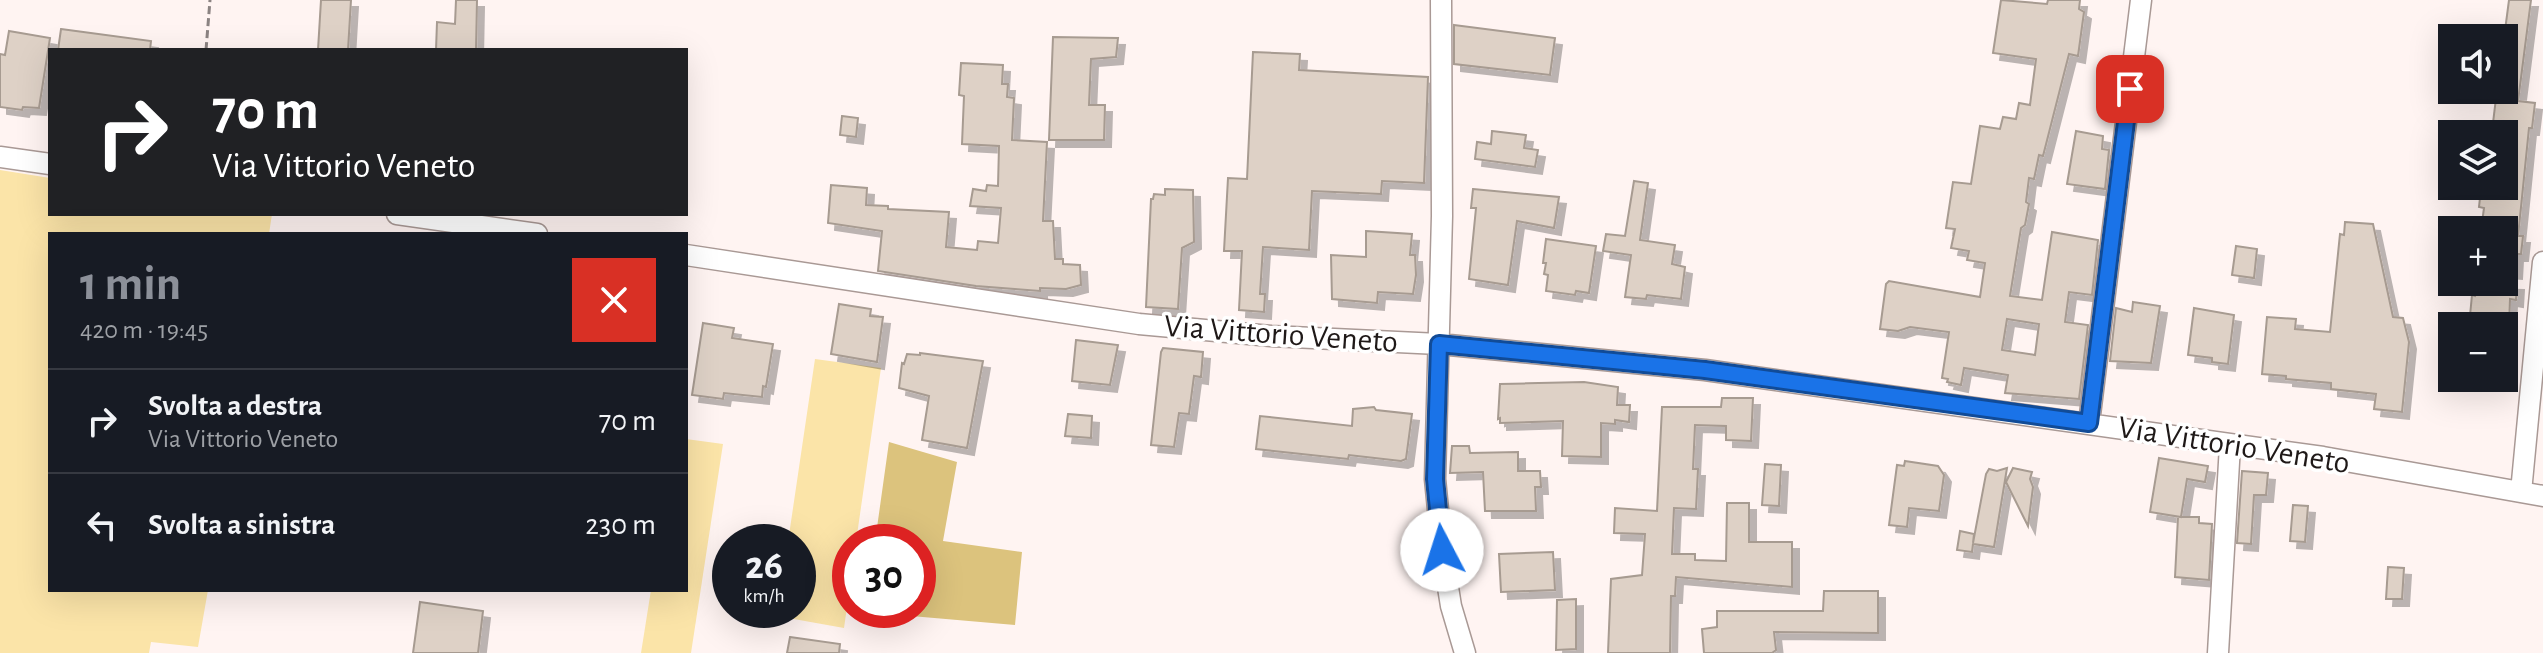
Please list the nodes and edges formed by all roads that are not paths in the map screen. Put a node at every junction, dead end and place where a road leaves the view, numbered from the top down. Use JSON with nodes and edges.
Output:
{"nodes":[{"id":1,"x":1441,"y":0,"type":"edge"},
{"id":2,"x":2141,"y":0,"type":"edge"},
{"id":3,"x":0,"y":157,"type":"edge"},
{"id":4,"x":48,"y":164,"type":"edge"},
{"id":5,"x":411,"y":216,"type":"edge"},
{"id":6,"x":523,"y":232,"type":"edge"},
{"id":7,"x":688,"y":255,"type":"edge"},
{"id":8,"x":2543,"y":262,"type":"edge"},
{"id":9,"x":1439,"y":344,"type":"junction"},
{"id":10,"x":2089,"y":423,"type":"junction"},
{"id":11,"x":2230,"y":445,"type":"junction"},
{"id":12,"x":2521,"y":492,"type":"junction"},
{"id":13,"x":2543,"y":496,"type":"edge"},
{"id":14,"x":1465,"y":653,"type":"edge"},
{"id":15,"x":2218,"y":653,"type":"edge"}],
"edges":[{"from":1,"to":9,"type":"street"},
{"from":2,"to":10,"type":"street"},
{"from":3,"to":4,"type":"street"},
{"from":5,"to":6,"type":"street"},
{"from":7,"to":9,"type":"street","name":"Via Vittorio Veneto"},
{"from":8,"to":12,"type":"street"},
{"from":9,"to":10,"type":"street","name":"Via Vittorio Veneto"},
{"from":9,"to":14,"type":"street"},
{"from":10,"to":11,"type":"street","name":"Via Vittorio Veneto"},
{"from":11,"to":12,"type":"street","name":"Via Vittorio Veneto"},
{"from":11,"to":15,"type":"street"},
{"from":12,"to":13,"type":"street","name":"Via Vittorio Veneto"}]}
